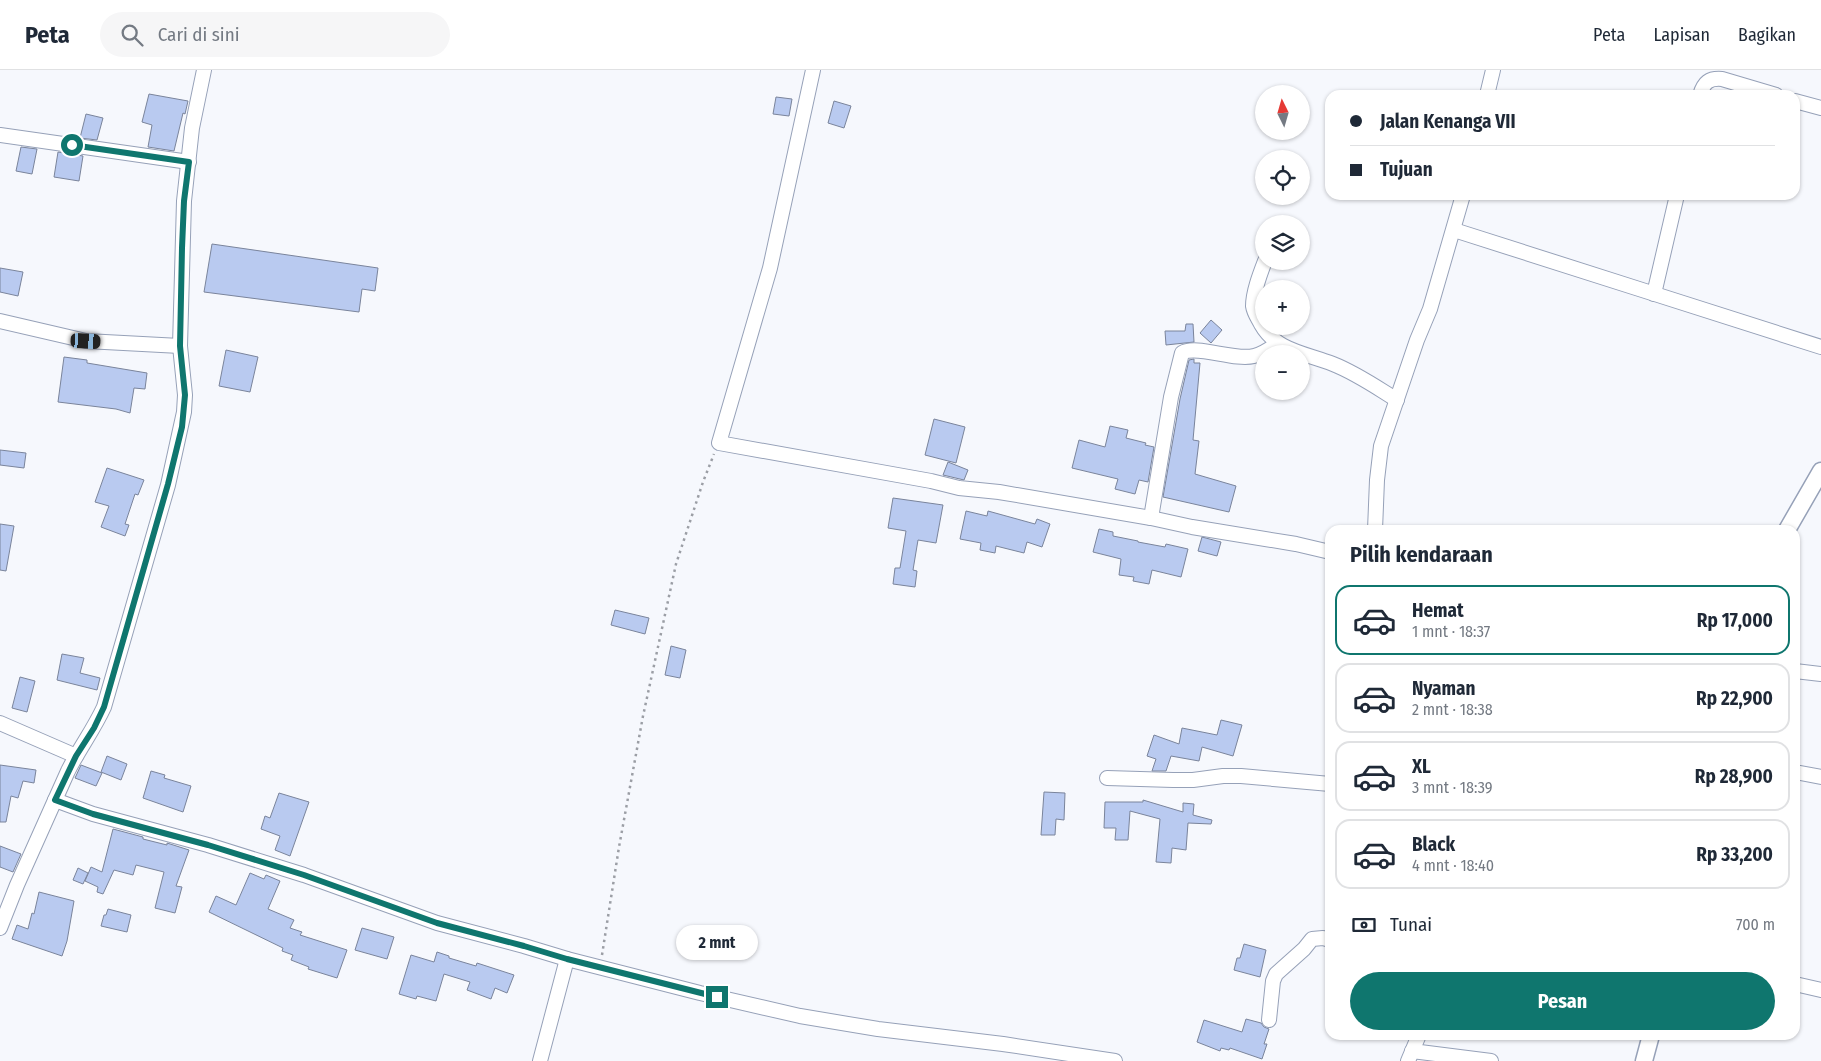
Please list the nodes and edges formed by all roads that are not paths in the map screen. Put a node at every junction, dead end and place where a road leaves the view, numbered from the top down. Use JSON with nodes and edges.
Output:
{"nodes":[{"id":1,"x":204,"y":70,"type":"edge"},
{"id":2,"x":813,"y":70,"type":"edge"},
{"id":3,"x":1492,"y":70,"type":"edge"},
{"id":4,"x":1488,"y":90,"type":"edge"},
{"id":5,"x":1701,"y":90,"type":"edge"},
{"id":6,"x":1759,"y":90,"type":"edge"},
{"id":7,"x":1800,"y":102,"type":"edge"},
{"id":8,"x":1821,"y":108,"type":"edge"},
{"id":9,"x":0,"y":135,"type":"edge"},
{"id":10,"x":189,"y":162,"type":"junction"},
{"id":11,"x":1462,"y":200,"type":"edge"},
{"id":12,"x":1676,"y":200,"type":"edge"},
{"id":13,"x":1454,"y":230,"type":"junction"},
{"id":14,"x":1261,"y":270,"type":"edge"},
{"id":15,"x":1654,"y":294,"type":"junction"},
{"id":16,"x":0,"y":321,"type":"edge"},
{"id":17,"x":1278,"y":343,"type":"junction"},
{"id":18,"x":180,"y":346,"type":"junction"},
{"id":19,"x":1821,"y":346,"type":"edge"},
{"id":20,"x":1397,"y":400,"type":"junction"},
{"id":21,"x":1821,"y":471,"type":"edge"},
{"id":22,"x":1151,"y":518,"type":"junction"},
{"id":23,"x":1375,"y":525,"type":"edge"},
{"id":24,"x":1790,"y":525,"type":"edge"},
{"id":25,"x":1325,"y":551,"type":"edge"},
{"id":26,"x":1800,"y":671,"type":"edge"},
{"id":27,"x":1821,"y":674,"type":"edge"},
{"id":28,"x":0,"y":723,"type":"edge"},
{"id":29,"x":76,"y":756,"type":"junction"},
{"id":30,"x":1800,"y":773,"type":"edge"},
{"id":31,"x":1821,"y":777,"type":"edge"},
{"id":32,"x":1107,"y":778,"type":"dead end"},
{"id":33,"x":1325,"y":784,"type":"edge"},
{"id":34,"x":55,"y":800,"type":"junction"},
{"id":35,"x":0,"y":928,"type":"edge"},
{"id":36,"x":1325,"y":938,"type":"edge"},
{"id":37,"x":567,"y":959,"type":"junction"},
{"id":38,"x":1800,"y":985,"type":"edge"},
{"id":39,"x":1821,"y":990,"type":"edge"},
{"id":40,"x":1269,"y":1020,"type":"dead end"},
{"id":41,"x":1417,"y":1040,"type":"edge"},
{"id":42,"x":1650,"y":1040,"type":"edge"},
{"id":43,"x":1410,"y":1056,"type":"edge"},
{"id":44,"x":540,"y":1061,"type":"edge"},
{"id":45,"x":1115,"y":1061,"type":"edge"},
{"id":46,"x":1491,"y":1061,"type":"edge"},
{"id":47,"x":1644,"y":1061,"type":"edge"}],
"edges":[{"from":1,"to":10,"type":"street"},
{"from":2,"to":22,"type":"street"},
{"from":3,"to":4,"type":"street"},
{"from":5,"to":6,"type":"street"},
{"from":7,"to":8,"type":"street"},
{"from":9,"to":10,"type":"street"},
{"from":10,"to":18,"type":"street"},
{"from":11,"to":13,"type":"street"},
{"from":12,"to":15,"type":"street"},
{"from":13,"to":15,"type":"street"},
{"from":13,"to":20,"type":"street"},
{"from":14,"to":17,"type":"street"},
{"from":15,"to":19,"type":"street"},
{"from":16,"to":18,"type":"street"},
{"from":17,"to":20,"type":"street"},
{"from":17,"to":22,"type":"street"},
{"from":18,"to":29,"type":"street"},
{"from":20,"to":23,"type":"street"},
{"from":21,"to":24,"type":"street"},
{"from":22,"to":25,"type":"street"},
{"from":26,"to":27,"type":"street"},
{"from":28,"to":29,"type":"street"},
{"from":29,"to":34,"type":"street"},
{"from":30,"to":31,"type":"street"},
{"from":32,"to":33,"type":"street"},
{"from":34,"to":35,"type":"street"},
{"from":34,"to":37,"type":"street"},
{"from":36,"to":40,"type":"street"},
{"from":37,"to":44,"type":"street"},
{"from":37,"to":45,"type":"street"},
{"from":38,"to":39,"type":"street"},
{"from":41,"to":43,"type":"street"},
{"from":42,"to":47,"type":"street"},
{"from":43,"to":46,"type":"street"}]}
